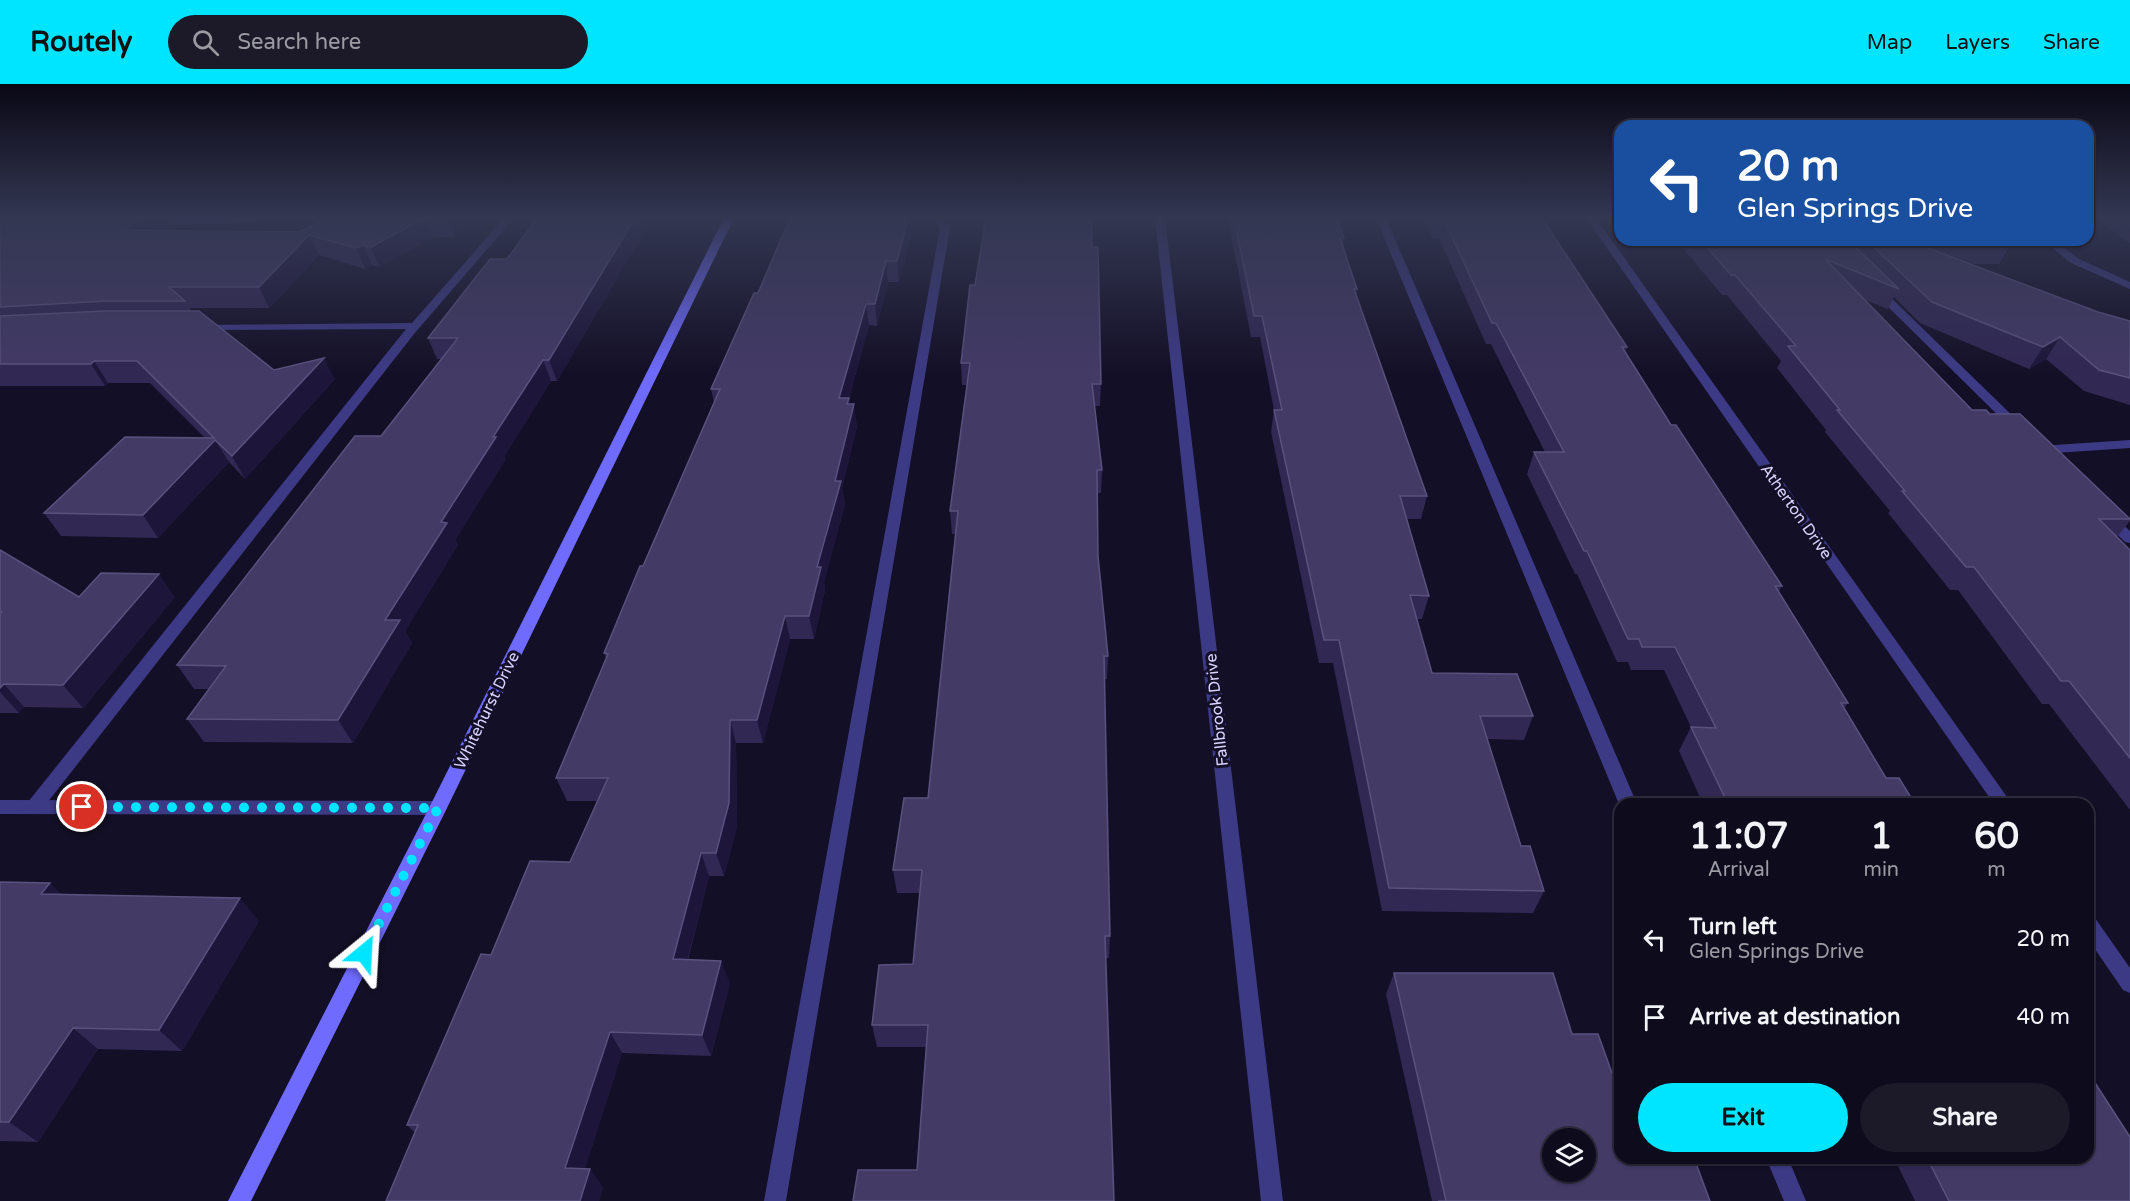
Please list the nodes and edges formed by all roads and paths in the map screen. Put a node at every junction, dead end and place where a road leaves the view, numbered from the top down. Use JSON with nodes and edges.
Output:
{"nodes":[{"id":1,"x":464,"y":270,"type":"edge"},
{"id":2,"x":703,"y":270,"type":"edge"},
{"id":3,"x":937,"y":270,"type":"edge"},
{"id":4,"x":1166,"y":270,"type":"edge"},
{"id":5,"x":1403,"y":270,"type":"edge"},
{"id":6,"x":1628,"y":270,"type":"edge"},
{"id":7,"x":2095,"y":270,"type":"edge"},
{"id":8,"x":1867,"y":280,"type":"edge"},
{"id":9,"x":2130,"y":286,"type":"edge"},
{"id":10,"x":415,"y":326,"type":"junction"},
{"id":11,"x":186,"y":327,"type":"edge"},
{"id":12,"x":2130,"y":444,"type":"edge"},
{"id":13,"x":2097,"y":507,"type":"edge"},
{"id":14,"x":2130,"y":539,"type":"edge"},
{"id":15,"x":1625,"y":798,"type":"edge"},
{"id":16,"x":1999,"y":798,"type":"edge"},
{"id":17,"x":0,"y":807,"type":"edge"},
{"id":18,"x":34,"y":807,"type":"junction"},
{"id":19,"x":438,"y":808,"type":"junction"},
{"id":20,"x":2094,"y":933,"type":"edge"},
{"id":21,"x":2130,"y":984,"type":"edge"},
{"id":22,"x":1780,"y":1164,"type":"edge"},
{"id":23,"x":239,"y":1201,"type":"edge"},
{"id":24,"x":775,"y":1201,"type":"edge"},
{"id":25,"x":1272,"y":1201,"type":"edge"},
{"id":26,"x":1795,"y":1201,"type":"edge"}],
"edges":[{"from":1,"to":10,"type":"street"},
{"from":2,"to":19,"type":"street","name":"Whitehurst Drive"},
{"from":3,"to":24,"type":"street"},
{"from":4,"to":25,"type":"street","name":"Fallbrook Drive"},
{"from":5,"to":15,"type":"street"},
{"from":6,"to":16,"type":"street","name":"Atherton Drive"},
{"from":7,"to":9,"type":"street"},
{"from":8,"to":12,"type":"street"},
{"from":10,"to":11,"type":"street"},
{"from":10,"to":18,"type":"street"},
{"from":13,"to":14,"type":"street"},
{"from":17,"to":18,"type":"street"},
{"from":18,"to":19,"type":"street"},
{"from":19,"to":23,"type":"street","name":"Whitehurst Drive"},
{"from":20,"to":21,"type":"street"},
{"from":22,"to":26,"type":"street"}]}
